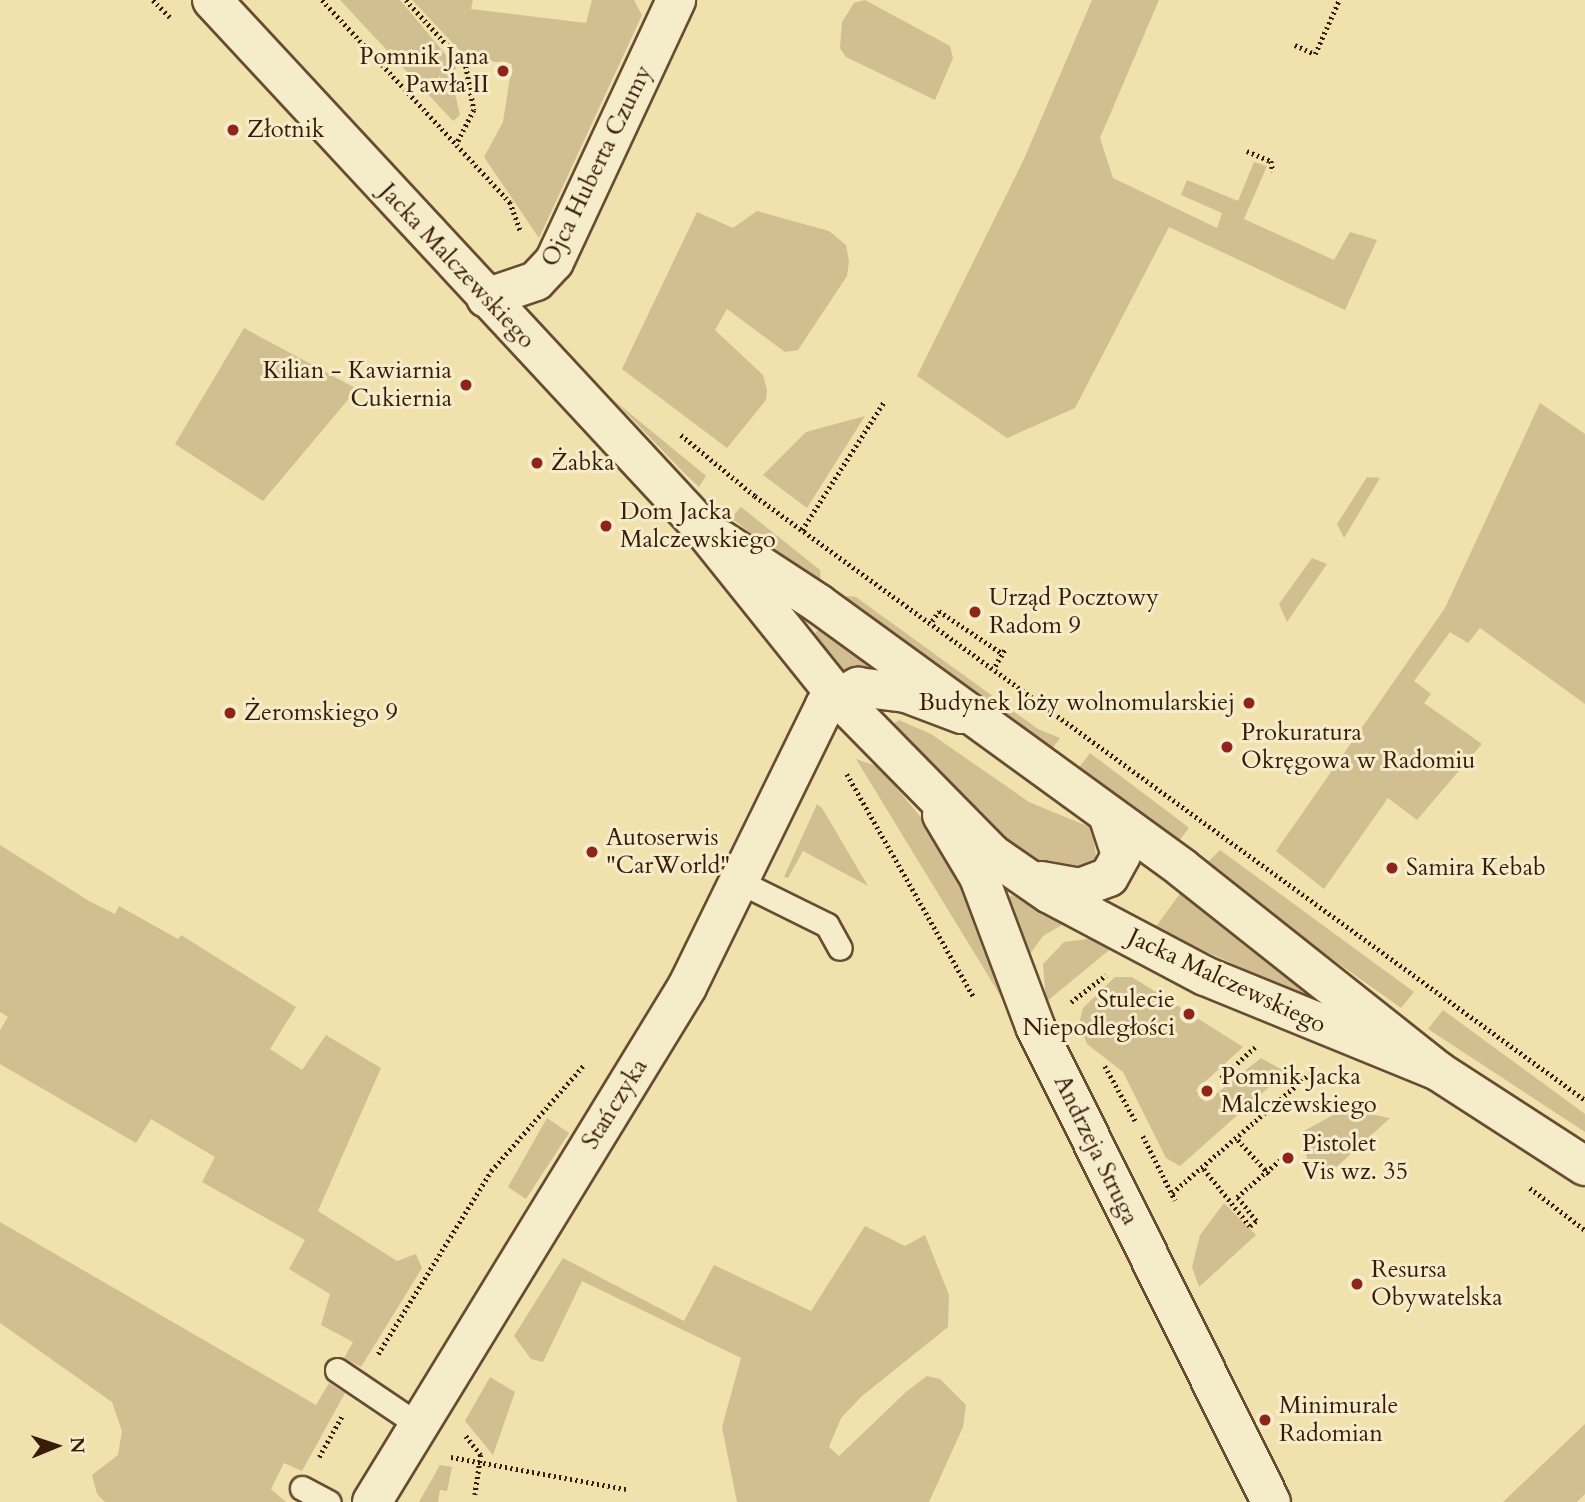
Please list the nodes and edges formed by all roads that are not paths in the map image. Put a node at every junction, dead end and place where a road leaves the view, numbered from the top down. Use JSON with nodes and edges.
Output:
{"nodes":[{"id":1,"x":212,"y":0,"type":"edge"},
{"id":2,"x":676,"y":0,"type":"edge"},
{"id":3,"x":486,"y":298,"type":"junction"},
{"id":4,"x":704,"y":530,"type":"junction"},
{"id":5,"x":835,"y":695,"type":"junction"},
{"id":6,"x":982,"y":725,"type":"junction"},
{"id":7,"x":929,"y":796,"type":"junction"},
{"id":8,"x":1109,"y":817,"type":"junction"},
{"id":9,"x":1023,"y":876,"type":"junction"},
{"id":10,"x":738,"y":881,"type":"junction"},
{"id":11,"x":840,"y":948,"type":"dead end"},
{"id":12,"x":1438,"y":1071,"type":"junction"},
{"id":13,"x":1585,"y":1166,"type":"edge"},
{"id":14,"x":337,"y":1370,"type":"dead end"},
{"id":15,"x":417,"y":1424,"type":"junction"},
{"id":16,"x":302,"y":1488,"type":"dead end"},
{"id":17,"x":328,"y":1502,"type":"edge"},
{"id":18,"x":372,"y":1502,"type":"edge"},
{"id":19,"x":1271,"y":1502,"type":"edge"}],
"edges":[{"from":1,"to":3,"type":"street","name":"Jacka Malczewskiego"},
{"from":2,"to":3,"type":"street","name":"Ojca Huberta Czumy"},
{"from":3,"to":4,"type":"street","name":"Jacka Malczewskiego"},
{"from":4,"to":5,"type":"street","name":"Jacka Malczewskiego"},
{"from":4,"to":6,"type":"street","name":"Jacka Malczewskiego"},
{"from":5,"to":6,"type":"street","name":"Jacka Malczewskiego"},
{"from":5,"to":7,"type":"street","name":"Jacka Malczewskiego"},
{"from":5,"to":10,"type":"street","name":"Stańczyka"},
{"from":6,"to":8,"type":"street","name":"Jacka Malczewskiego"},
{"from":7,"to":9,"type":"street","name":"Jacka Malczewskiego"},
{"from":7,"to":19,"type":"street","name":"Andrzeja Struga"},
{"from":8,"to":9,"type":"street","name":"Jacka Malczewskiego"},
{"from":8,"to":12,"type":"street","name":"Jacka Malczewskiego"},
{"from":9,"to":12,"type":"street","name":"Jacka Malczewskiego"},
{"from":10,"to":11,"type":"lane"},
{"from":10,"to":15,"type":"street","name":"Stańczyka"},
{"from":12,"to":13,"type":"street","name":"Jacka Malczewskiego"},
{"from":14,"to":15,"type":"lane"},
{"from":15,"to":18,"type":"street","name":"Stańczyka"},
{"from":16,"to":17,"type":"lane"}]}
